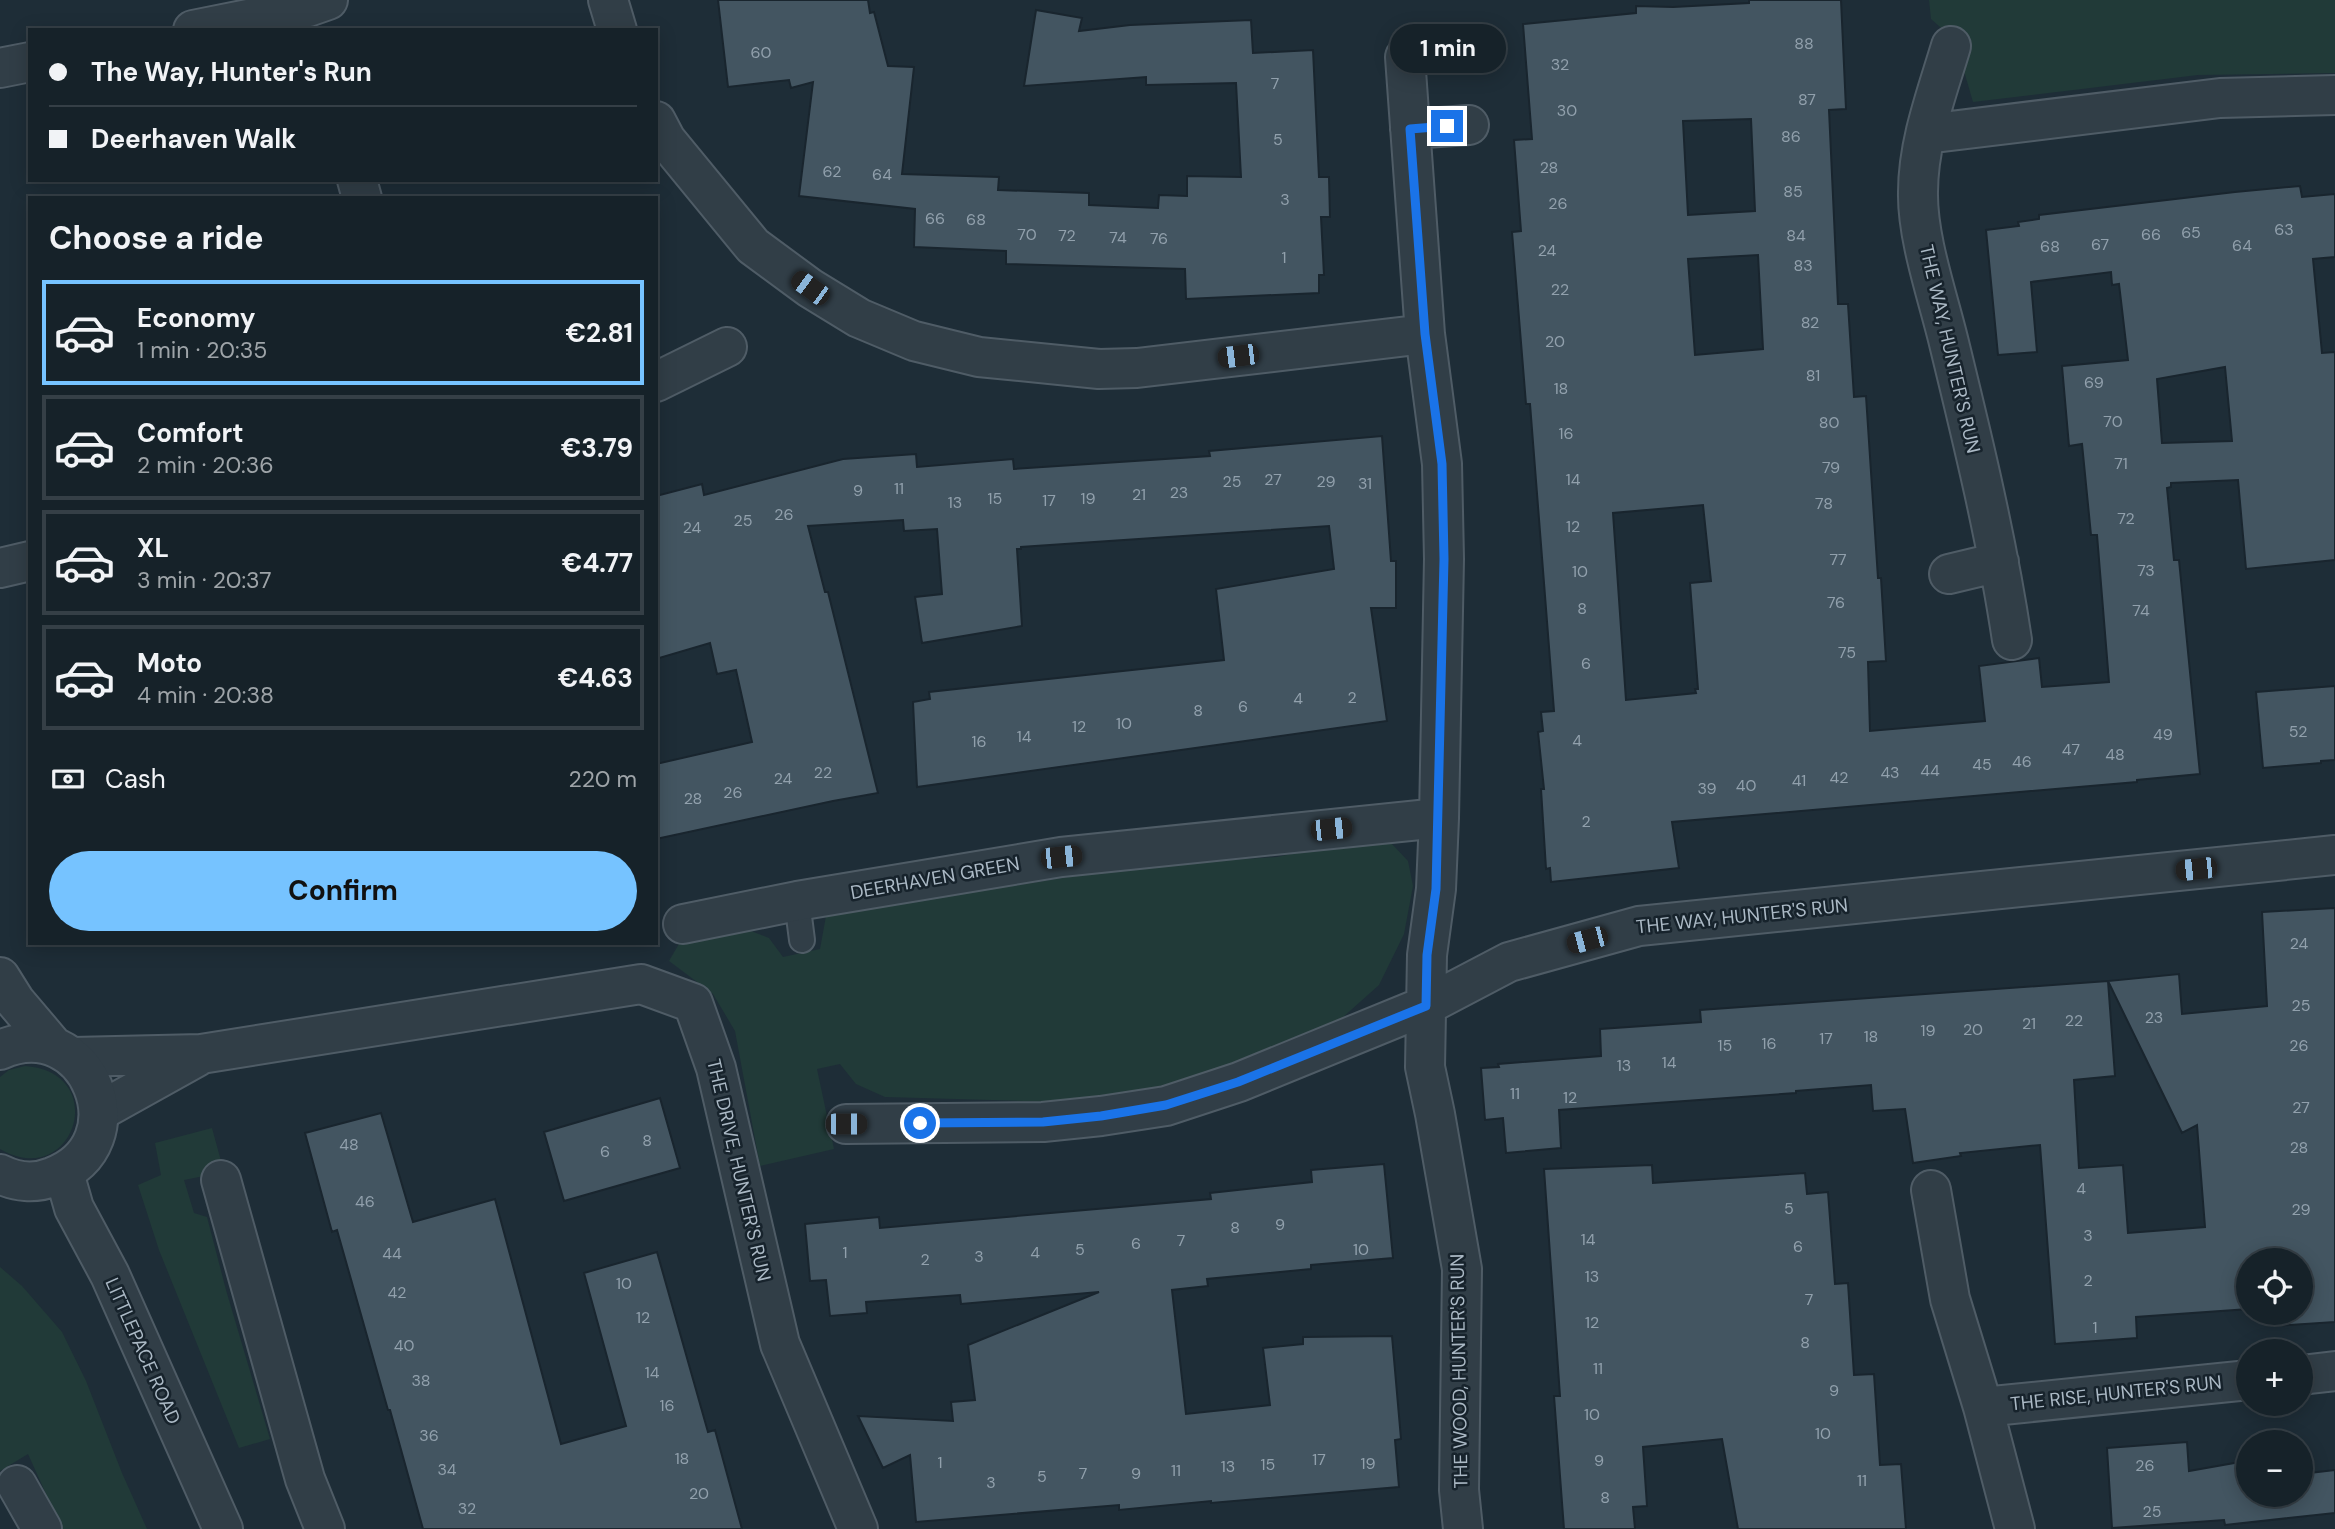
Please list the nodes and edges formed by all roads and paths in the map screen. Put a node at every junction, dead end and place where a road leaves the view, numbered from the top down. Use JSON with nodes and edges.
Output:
{"nodes":[{"id":1,"x":608,"y":0,"type":"edge"},
{"id":2,"x":317,"y":12,"type":"edge"},
{"id":3,"x":207,"y":28,"type":"edge"},
{"id":4,"x":616,"y":28,"type":"edge"},
{"id":5,"x":1951,"y":46,"type":"dead end"},
{"id":6,"x":1405,"y":57,"type":"dead end"},
{"id":7,"x":28,"y":62,"type":"edge"},
{"id":8,"x":0,"y":68,"type":"edge"},
{"id":9,"x":2335,"y":95,"type":"edge"},
{"id":10,"x":658,"y":125,"type":"edge"},
{"id":11,"x":1469,"y":125,"type":"dead end"},
{"id":12,"x":1410,"y":129,"type":"junction"},
{"id":13,"x":1926,"y":134,"type":"junction"},
{"id":14,"x":1425,"y":334,"type":"junction"},
{"id":15,"x":727,"y":347,"type":"dead end"},
{"id":16,"x":658,"y":381,"type":"edge"},
{"id":17,"x":28,"y":561,"type":"edge"},
{"id":18,"x":1998,"y":562,"type":"junction"},
{"id":19,"x":0,"y":568,"type":"edge"},
{"id":20,"x":1949,"y":574,"type":"dead end"},
{"id":21,"x":2012,"y":640,"type":"dead end"},
{"id":22,"x":1439,"y":818,"type":"junction"},
{"id":23,"x":2335,"y":855,"type":"edge"},
{"id":24,"x":797,"y":901,"type":"junction"},
{"id":25,"x":683,"y":924,"type":"dead end"},
{"id":26,"x":802,"y":940,"type":"dead end"},
{"id":27,"x":0,"y":977,"type":"edge"},
{"id":28,"x":1426,"y":1006,"type":"junction"},
{"id":29,"x":0,"y":1050,"type":"edge"},
{"id":30,"x":64,"y":1052,"type":"junction"},
{"id":31,"x":201,"y":1055,"type":"junction"},
{"id":32,"x":100,"y":1111,"type":"junction"},
{"id":33,"x":846,"y":1124,"type":"dead end"},
{"id":34,"x":64,"y":1173,"type":"junction"},
{"id":35,"x":0,"y":1174,"type":"edge"},
{"id":36,"x":221,"y":1180,"type":"dead end"},
{"id":37,"x":1931,"y":1190,"type":"dead end"},
{"id":38,"x":2335,"y":1371,"type":"edge"},
{"id":39,"x":2313,"y":1374,"type":"edge"},
{"id":40,"x":2236,"y":1381,"type":"edge"},
{"id":41,"x":1983,"y":1407,"type":"junction"},
{"id":42,"x":17,"y":1485,"type":"dead end"},
{"id":43,"x":42,"y":1529,"type":"edge"},
{"id":44,"x":223,"y":1529,"type":"edge"},
{"id":45,"x":325,"y":1529,"type":"edge"},
{"id":46,"x":858,"y":1529,"type":"edge"},
{"id":47,"x":1463,"y":1529,"type":"edge"},
{"id":48,"x":2015,"y":1529,"type":"edge"}],
"edges":[{"from":1,"to":4,"type":"street"},
{"from":2,"to":3,"type":"street"},
{"from":5,"to":13,"type":"street","name":"THE WAY, HUNTER'S RUN"},
{"from":6,"to":12,"type":"street","name":"THE WOOD, HUNTER'S RUN"},
{"from":7,"to":8,"type":"street"},
{"from":9,"to":13,"type":"street"},
{"from":10,"to":14,"type":"street"},
{"from":11,"to":12,"type":"street"},
{"from":12,"to":14,"type":"street","name":"THE WOOD, HUNTER'S RUN"},
{"from":13,"to":18,"type":"street","name":"THE WAY, HUNTER'S RUN"},
{"from":14,"to":22,"type":"street","name":"THE WOOD, HUNTER'S RUN"},
{"from":15,"to":16,"type":"street"},
{"from":17,"to":19,"type":"street"},
{"from":18,"to":20,"type":"street"},
{"from":18,"to":21,"type":"street","name":"THE WAY, HUNTER'S RUN"},
{"from":22,"to":24,"type":"street","name":"DEERHAVEN GREEN"},
{"from":22,"to":28,"type":"street","name":"THE WOOD, HUNTER'S RUN"},
{"from":23,"to":28,"type":"street","name":"THE WAY, HUNTER'S RUN"},
{"from":24,"to":25,"type":"street","name":"DEERHAVEN GREEN"},
{"from":24,"to":26,"type":"lane"},
{"from":27,"to":30,"type":"street"},
{"from":28,"to":33,"type":"street","name":"THE WAY, HUNTER'S RUN"},
{"from":28,"to":47,"type":"street","name":"THE WOOD, HUNTER'S RUN"},
{"from":29,"to":30,"type":"street","name":"THE DRIVE, HUNTER'S RUN"},
{"from":30,"to":31,"type":"street","name":"THE DRIVE, HUNTER'S RUN"},
{"from":30,"to":32,"type":"street"},
{"from":31,"to":32,"type":"street","name":"THE DRIVE, HUNTER'S RUN"},
{"from":31,"to":46,"type":"street","name":"THE DRIVE, HUNTER'S RUN"},
{"from":32,"to":34,"type":"street"},
{"from":34,"to":35,"type":"street"},
{"from":34,"to":44,"type":"street","name":"LITTLEPACE ROAD"},
{"from":36,"to":45,"type":"street"},
{"from":37,"to":41,"type":"street","name":"THE RISE, HUNTER'S RUN"},
{"from":38,"to":39,"type":"street"},
{"from":40,"to":41,"type":"street","name":"THE RISE, HUNTER'S RUN"},
{"from":41,"to":48,"type":"street","name":"THE RISE, HUNTER'S RUN"},
{"from":42,"to":43,"type":"street"}]}
